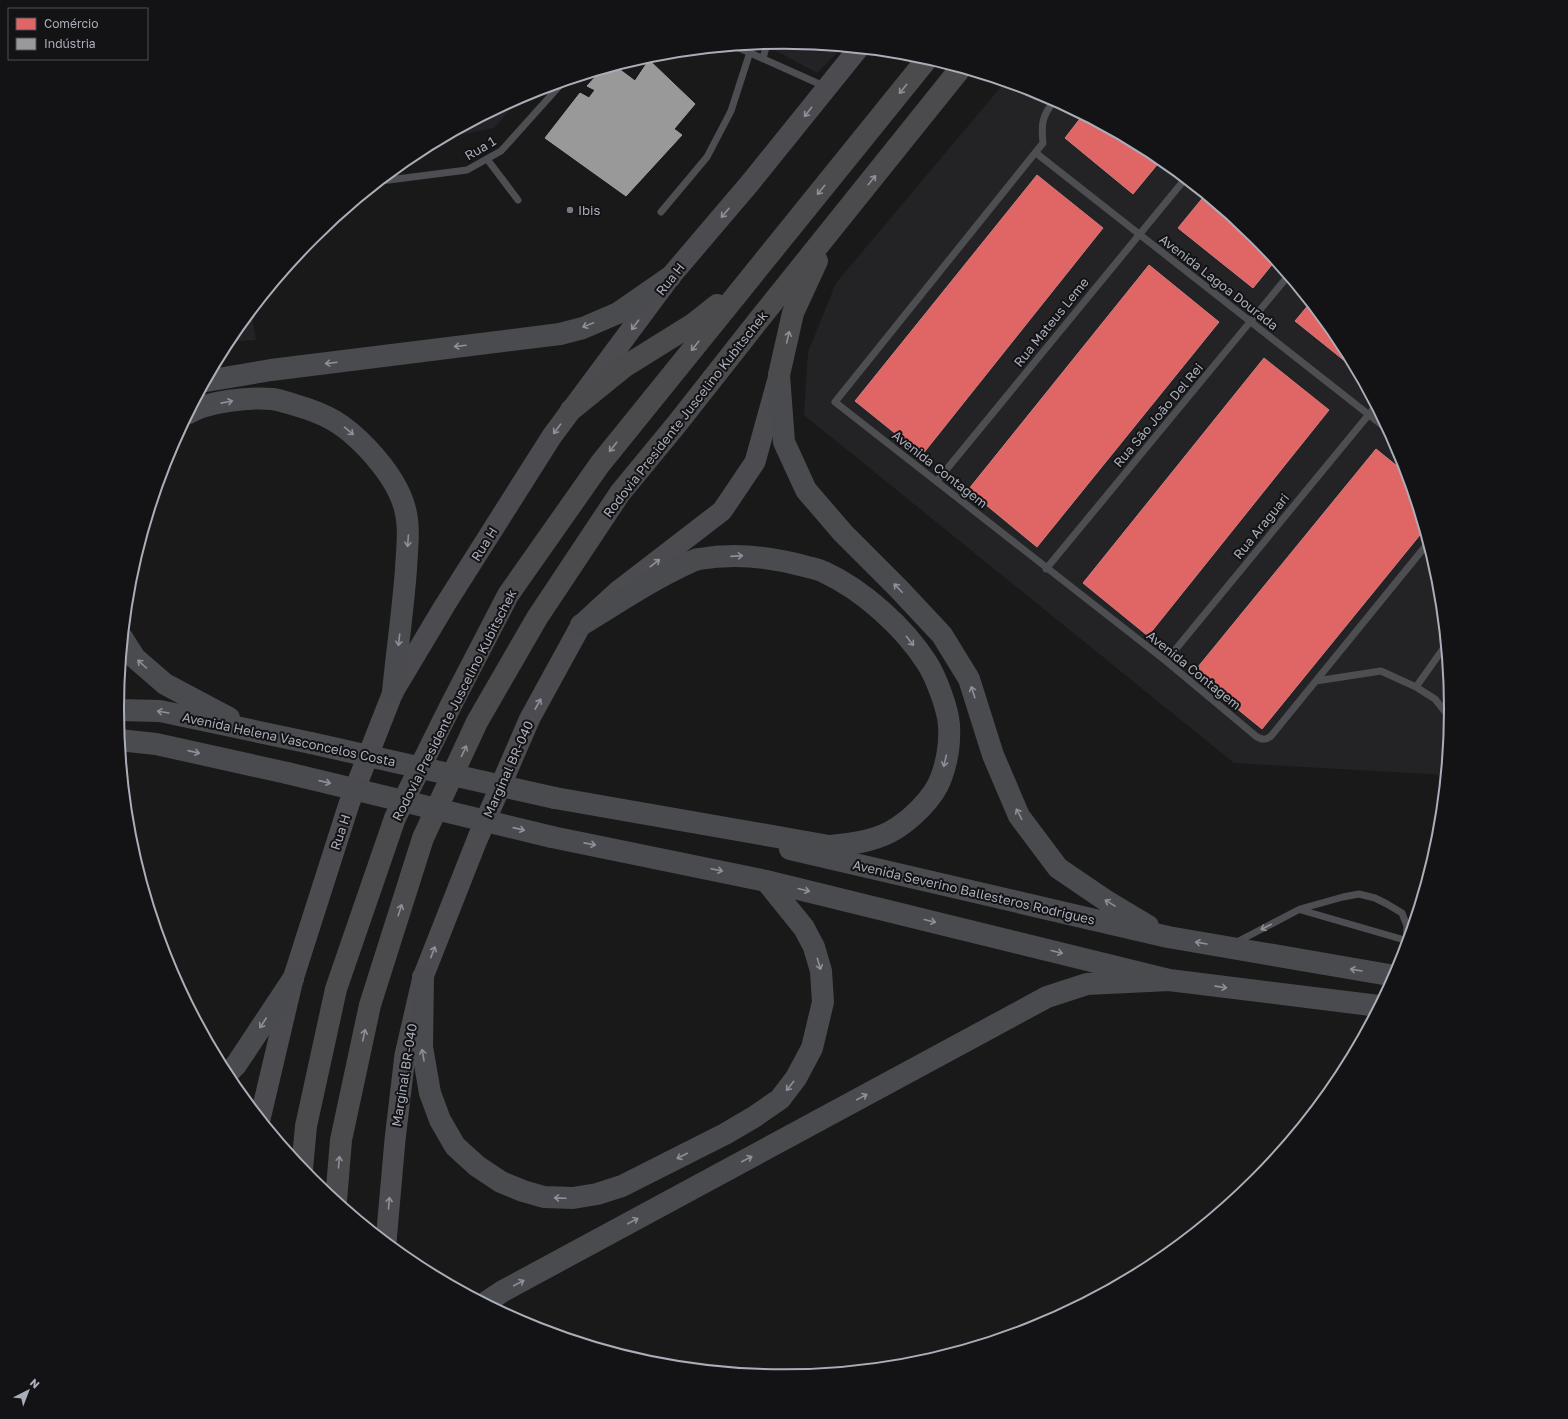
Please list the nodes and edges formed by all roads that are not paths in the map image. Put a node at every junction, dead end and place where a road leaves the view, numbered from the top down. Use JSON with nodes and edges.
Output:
{"nodes":[{"id":1,"x":765,"y":49,"type":"edge"},
{"id":2,"x":745,"y":50,"type":"edge"},
{"id":3,"x":750,"y":52,"type":"junction"},
{"id":4,"x":855,"y":53,"type":"edge"},
{"id":5,"x":763,"y":58,"type":"junction"},
{"id":6,"x":923,"y":64,"type":"edge"},
{"id":7,"x":957,"y":73,"type":"edge"},
{"id":8,"x":828,"y":88,"type":"junction"},
{"id":9,"x":556,"y":90,"type":"edge"},
{"id":10,"x":1051,"y":105,"type":"edge"},
{"id":11,"x":1036,"y":153,"type":"junction"},
{"id":12,"x":487,"y":159,"type":"junction"},
{"id":13,"x":389,"y":180,"type":"edge"},
{"id":14,"x":1182,"y":182,"type":"edge"},
{"id":15,"x":518,"y":200,"type":"dead end"},
{"id":16,"x":662,"y":212,"type":"dead end"},
{"id":17,"x":830,"y":232,"type":"junction"},
{"id":18,"x":1139,"y":234,"type":"junction"},
{"id":19,"x":670,"y":277,"type":"junction"},
{"id":20,"x":1285,"y":279,"type":"edge"},
{"id":21,"x":748,"y":281,"type":"junction"},
{"id":22,"x":1250,"y":322,"type":"junction"},
{"id":23,"x":779,"y":375,"type":"junction"},
{"id":24,"x":211,"y":381,"type":"edge"},
{"id":25,"x":197,"y":408,"type":"edge"},
{"id":26,"x":572,"y":410,"type":"junction"},
{"id":27,"x":1372,"y":410,"type":"edge"},
{"id":28,"x":1368,"y":415,"type":"junction"},
{"id":29,"x":1378,"y":422,"type":"edge"},
{"id":30,"x":937,"y":481,"type":"junction"},
{"id":31,"x":1424,"y":548,"type":"edge"},
{"id":32,"x":1046,"y":568,"type":"junction"},
{"id":33,"x":581,"y":625,"type":"junction"},
{"id":34,"x":127,"y":645,"type":"edge"},
{"id":35,"x":1442,"y":651,"type":"edge"},
{"id":36,"x":1166,"y":661,"type":"junction"},
{"id":37,"x":1316,"y":681,"type":"junction"},
{"id":38,"x":1416,"y":687,"type":"junction"},
{"id":39,"x":392,"y":692,"type":"junction"},
{"id":40,"x":124,"y":710,"type":"edge"},
{"id":41,"x":1444,"y":710,"type":"edge"},
{"id":42,"x":251,"y":729,"type":"junction"},
{"id":43,"x":125,"y":741,"type":"edge"},
{"id":44,"x":156,"y":744,"type":"junction"},
{"id":45,"x":125,"y":750,"type":"edge"},
{"id":46,"x":555,"y":798,"type":"joint"},
{"id":47,"x":643,"y":814,"type":"junction"},
{"id":48,"x":766,"y":881,"type":"junction"},
{"id":49,"x":1300,"y":910,"type":"junction"},
{"id":50,"x":1407,"y":927,"type":"edge"},
{"id":51,"x":1168,"y":937,"type":"junction"},
{"id":52,"x":1402,"y":940,"type":"edge"},
{"id":53,"x":1227,"y":948,"type":"junction"},
{"id":54,"x":1388,"y":975,"type":"edge"},
{"id":55,"x":423,"y":978,"type":"junction"},
{"id":56,"x":293,"y":979,"type":"junction"},
{"id":57,"x":1169,"y":980,"type":"junction"},
{"id":58,"x":1374,"y":1006,"type":"edge"},
{"id":59,"x":231,"y":1070,"type":"edge"},
{"id":60,"x":261,"y":1114,"type":"edge"},
{"id":61,"x":303,"y":1162,"type":"edge"},
{"id":62,"x":336,"y":1195,"type":"edge"},
{"id":63,"x":386,"y":1237,"type":"edge"},
{"id":64,"x":489,"y":1301,"type":"edge"}],
"edges":[{"from":1,"to":5,"type":"lane"},
{"from":2,"to":3,"type":"lane"},
{"from":3,"to":5,"type":"lane"},
{"from":3,"to":16,"type":"lane"},
{"from":4,"to":8,"type":"main road","name":"Rua H"},
{"from":5,"to":8,"type":"lane"},
{"from":6,"to":21,"type":"highway","name":"Rodovia Presidente Juscelino Kubitschek","one_way":true},
{"from":17,"to":7,"type":"highway","name":"Rodovia Presidente Juscelino Kubitschek","one_way":true},
{"from":8,"to":19,"type":"main road","name":"Rua H","one_way":true},
{"from":9,"to":12,"type":"lane","name":"Rua 1"},
{"from":10,"to":11,"type":"lane","name":"Avenida Contagem"},
{"from":11,"to":18,"type":"lane","name":"Avenida Lagoa Dourada"},
{"from":11,"to":30,"type":"lane","name":"Avenida Contagem"},
{"from":12,"to":13,"type":"lane","name":"Rua 1"},
{"from":12,"to":15,"type":"lane"},
{"from":14,"to":18,"type":"lane","name":"Rua Mateus Leme"},
{"from":23,"to":17,"type":"highway","one_way":true},
{"from":62,"to":17,"type":"highway","name":"Rodovia Presidente Juscelino Kubitschek","one_way":true},
{"from":18,"to":22,"type":"lane","name":"Avenida Lagoa Dourada"},
{"from":18,"to":30,"type":"lane","name":"Rua Mateus Leme"},
{"from":19,"to":24,"type":"main road","one_way":true},
{"from":19,"to":26,"type":"main road","name":"Rua H","one_way":true},
{"from":20,"to":22,"type":"lane","name":"Rua São João Del Rei"},
{"from":21,"to":26,"type":"highway"},
{"from":21,"to":61,"type":"highway","name":"Rodovia Presidente Juscelino Kubitschek","one_way":true},
{"from":22,"to":28,"type":"lane","name":"Avenida Lagoa Dourada"},
{"from":22,"to":32,"type":"lane","name":"Rua São João Del Rei"},
{"from":33,"to":23,"type":"main road","name":"Marginal BR-040","one_way":true},
{"from":51,"to":23,"type":"main road","one_way":true},
{"from":25,"to":39,"type":"main road","one_way":true},
{"from":26,"to":39,"type":"main road","name":"Rua H","one_way":true},
{"from":27,"to":28,"type":"lane","name":"Rua Araguari"},
{"from":28,"to":29,"type":"lane","name":"Avenida Lagoa Dourada"},
{"from":28,"to":36,"type":"lane","name":"Rua Araguari"},
{"from":30,"to":32,"type":"lane","name":"Avenida Contagem"},
{"from":31,"to":37,"type":"lane","name":"Avenida Contagem"},
{"from":32,"to":36,"type":"lane","name":"Avenida Contagem"},
{"from":33,"to":47,"type":"main road","one_way":true},
{"from":55,"to":33,"type":"main road","name":"Marginal BR-040","one_way":true},
{"from":42,"to":34,"type":"main road","one_way":true},
{"from":35,"to":38,"type":"lane"},
{"from":36,"to":37,"type":"lane","name":"Avenida Contagem"},
{"from":37,"to":38,"type":"lane"},
{"from":38,"to":41,"type":"lane"},
{"from":39,"to":56,"type":"main road","name":"Rua H"},
{"from":42,"to":40,"type":"main road","name":"Avenida Helena Vasconcelos Costa","one_way":true},
{"from":42,"to":46,"type":"main road","name":"Avenida Helena Vasconcelos Costa","bridge":true},
{"from":43,"to":44,"type":"main road"},
{"from":44,"to":45,"type":"main road"},
{"from":44,"to":48,"type":"main road","one_way":true,"bridge":true},
{"from":46,"to":47,"type":"main road","name":"Avenida Severino Ballesteros Rodrigues"},
{"from":47,"to":51,"type":"main road","name":"Avenida Severino Ballesteros Rodrigues"},
{"from":48,"to":55,"type":"main road","one_way":true},
{"from":48,"to":57,"type":"main road","one_way":true},
{"from":49,"to":50,"type":"lane"},
{"from":49,"to":52,"type":"lane"},
{"from":49,"to":53,"type":"lane","one_way":true},
{"from":53,"to":51,"type":"main road","name":"Avenida Severino Ballesteros Rodrigues","one_way":true},
{"from":54,"to":53,"type":"main road","name":"Avenida Severino Ballesteros Rodrigues","one_way":true},
{"from":63,"to":55,"type":"main road","name":"Marginal BR-040","one_way":true},
{"from":56,"to":59,"type":"main road","one_way":true},
{"from":56,"to":60,"type":"main road","name":"Rua H"},
{"from":57,"to":58,"type":"main road","one_way":true},
{"from":64,"to":57,"type":"main road","one_way":true}]}
